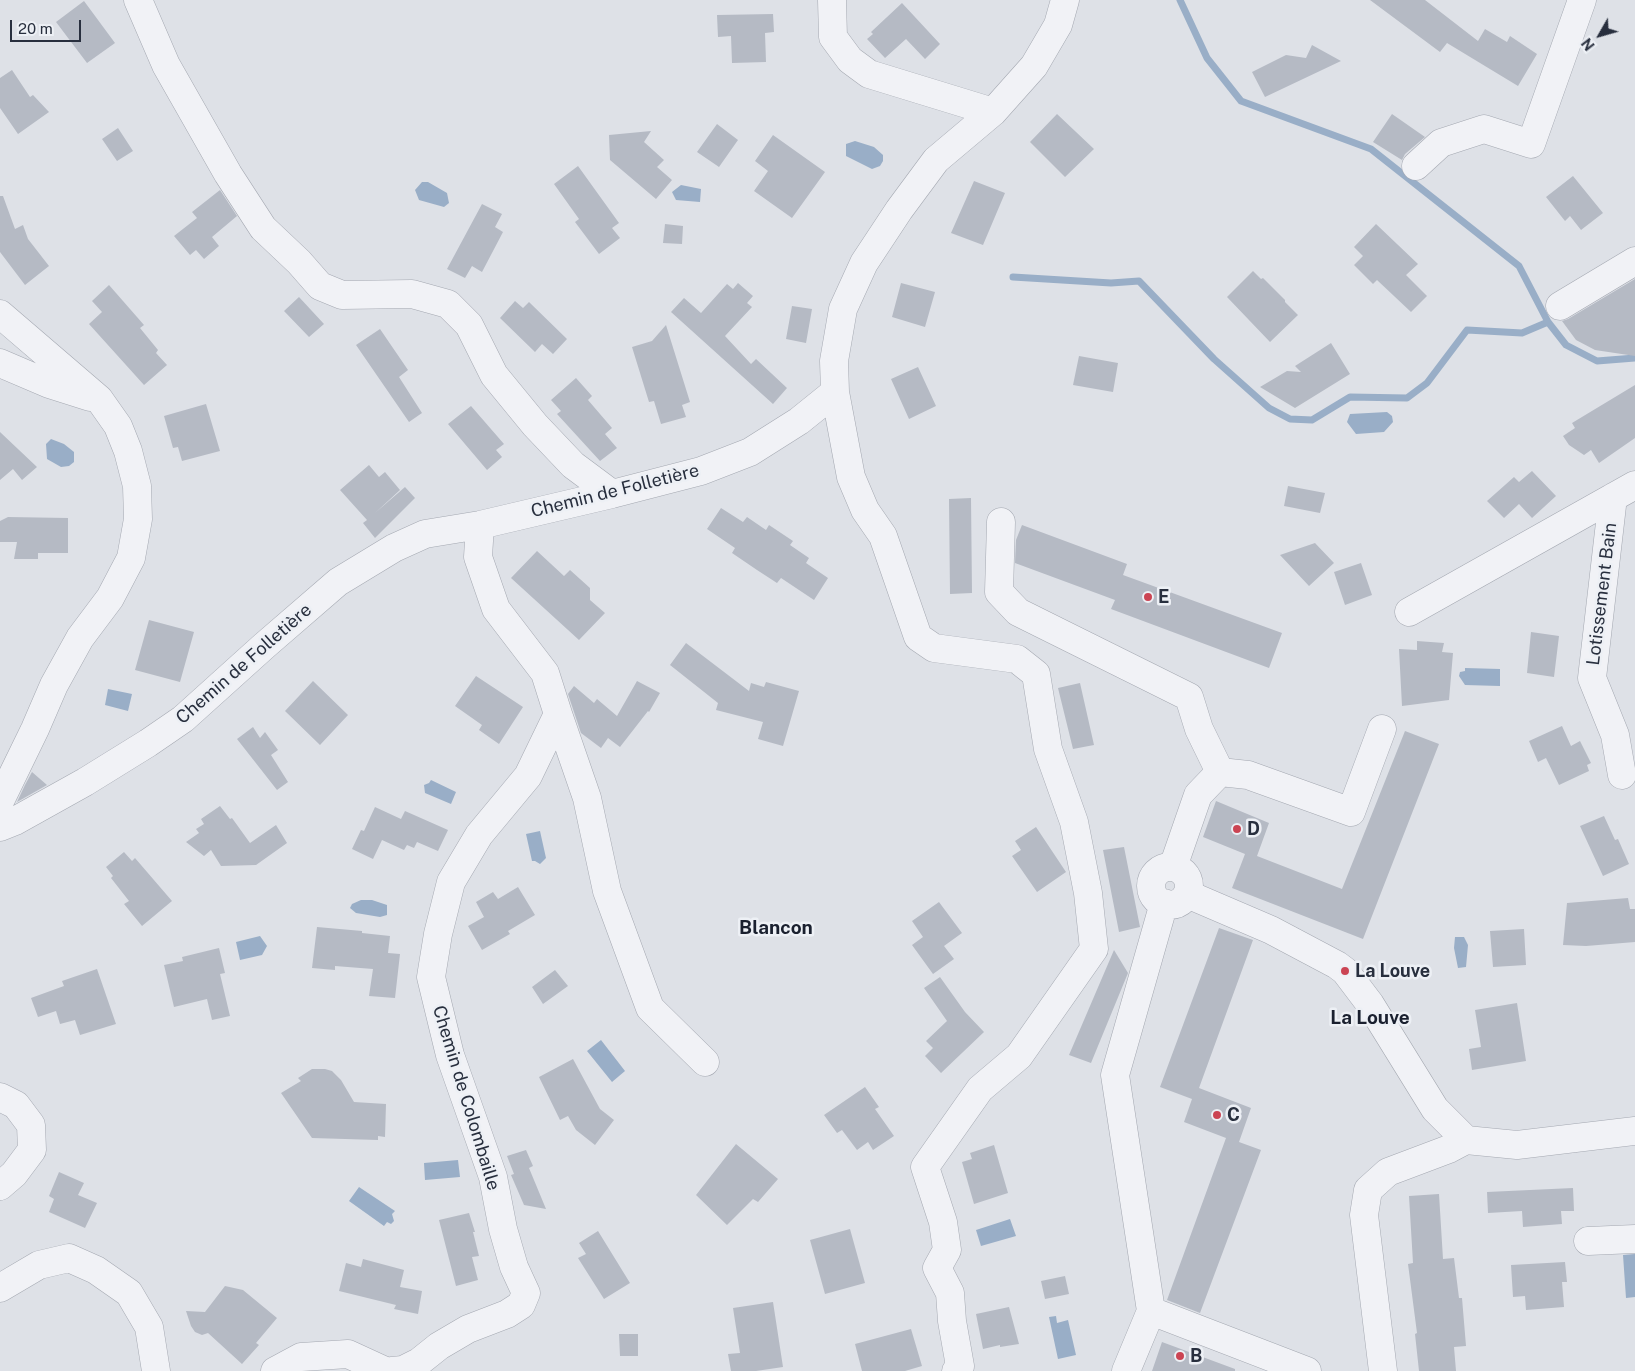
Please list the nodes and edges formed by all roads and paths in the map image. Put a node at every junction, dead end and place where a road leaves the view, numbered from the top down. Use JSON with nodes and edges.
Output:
{"nodes":[{"id":1,"x":138,"y":0,"type":"edge"},
{"id":2,"x":832,"y":0,"type":"edge"},
{"id":3,"x":1065,"y":0,"type":"edge"},
{"id":4,"x":1582,"y":0,"type":"edge"},
{"id":5,"x":993,"y":112,"type":"junction"},
{"id":6,"x":1416,"y":166,"type":"dead end"},
{"id":7,"x":1635,"y":261,"type":"edge"},
{"id":8,"x":1560,"y":306,"type":"dead end"},
{"id":9,"x":0,"y":314,"type":"edge"},
{"id":10,"x":0,"y":363,"type":"edge"},
{"id":11,"x":836,"y":392,"type":"junction"},
{"id":12,"x":99,"y":399,"type":"junction"},
{"id":13,"x":1624,"y":491,"type":"edge"},
{"id":14,"x":612,"y":494,"type":"junction"},
{"id":15,"x":1001,"y":522,"type":"dead end"},
{"id":16,"x":480,"y":525,"type":"junction"},
{"id":17,"x":1409,"y":612,"type":"dead end"},
{"id":18,"x":558,"y":714,"type":"junction"},
{"id":19,"x":1382,"y":729,"type":"dead end"},
{"id":20,"x":1220,"y":772,"type":"junction"},
{"id":21,"x":1622,"y":775,"type":"dead end"},
{"id":22,"x":0,"y":801,"type":"edge"},
{"id":23,"x":0,"y":827,"type":"edge"},
{"id":24,"x":1175,"y":899,"type":"junction"},
{"id":25,"x":705,"y":1062,"type":"dead end"},
{"id":26,"x":0,"y":1097,"type":"edge"},
{"id":27,"x":1635,"y":1131,"type":"edge"},
{"id":28,"x":1466,"y":1140,"type":"junction"},
{"id":29,"x":0,"y":1186,"type":"edge"},
{"id":30,"x":1635,"y":1239,"type":"edge"},
{"id":31,"x":1588,"y":1241,"type":"dead end"},
{"id":32,"x":0,"y":1288,"type":"edge"},
{"id":33,"x":1151,"y":1311,"type":"junction"},
{"id":34,"x":156,"y":1371,"type":"edge"},
{"id":35,"x":276,"y":1371,"type":"edge"},
{"id":36,"x":385,"y":1371,"type":"edge"},
{"id":37,"x":392,"y":1371,"type":"edge"},
{"id":38,"x":956,"y":1371,"type":"edge"},
{"id":39,"x":1126,"y":1371,"type":"edge"},
{"id":40,"x":1306,"y":1371,"type":"edge"},
{"id":41,"x":1383,"y":1371,"type":"edge"}],
"edges":[{"from":1,"to":14,"type":"street"},
{"from":2,"to":5,"type":"street"},
{"from":3,"to":5,"type":"street"},
{"from":4,"to":6,"type":"street"},
{"from":5,"to":11,"type":"street"},
{"from":7,"to":8,"type":"street"},
{"from":9,"to":12,"type":"street"},
{"from":10,"to":12,"type":"street"},
{"from":11,"to":14,"type":"street","name":"Chemin de Folletière"},
{"from":11,"to":38,"type":"street"},
{"from":12,"to":22,"type":"street"},
{"from":13,"to":17,"type":"street","name":"Lotissement Bain"},
{"from":13,"to":21,"type":"street","name":"Lotissement Bain"},
{"from":14,"to":16,"type":"street","name":"Chemin de Folletière"},
{"from":15,"to":20,"type":"street"},
{"from":16,"to":18,"type":"street"},
{"from":16,"to":23,"type":"street","name":"Chemin de Folletière"},
{"from":18,"to":25,"type":"street"},
{"from":18,"to":37,"type":"street","name":"Chemin de Colombaille"},
{"from":19,"to":20,"type":"street"},
{"from":20,"to":24,"type":"street"},
{"from":24,"to":28,"type":"street"},
{"from":24,"to":33,"type":"street"},
{"from":26,"to":29,"type":"street"},
{"from":27,"to":28,"type":"street"},
{"from":28,"to":41,"type":"street"},
{"from":30,"to":31,"type":"street"},
{"from":32,"to":34,"type":"street"},
{"from":33,"to":39,"type":"street"},
{"from":33,"to":40,"type":"street"},
{"from":35,"to":36,"type":"street"}]}
